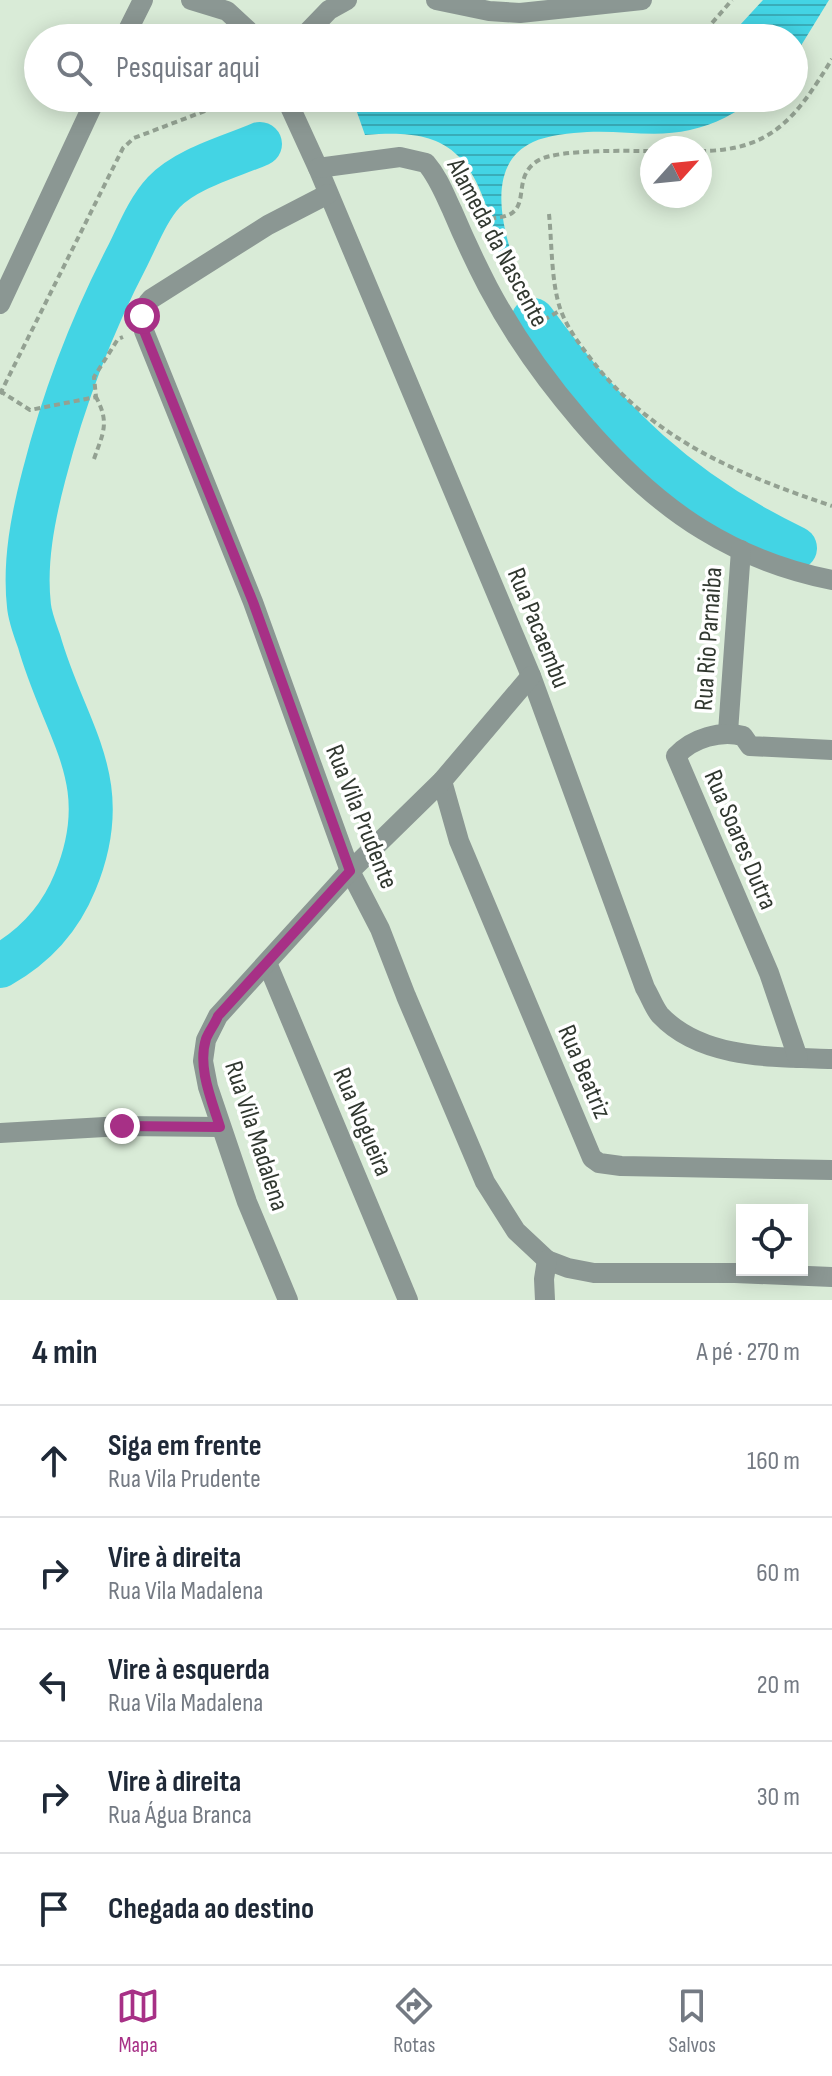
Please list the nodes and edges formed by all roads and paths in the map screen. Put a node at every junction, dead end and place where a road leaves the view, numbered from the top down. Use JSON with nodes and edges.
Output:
{"nodes":[{"id":1,"x":143,"y":0,"type":"edge"},
{"id":2,"x":191,"y":0,"type":"edge"},
{"id":3,"x":347,"y":0,"type":"edge"},
{"id":4,"x":436,"y":0,"type":"edge"},
{"id":5,"x":642,"y":0,"type":"edge"},
{"id":6,"x":732,"y":0,"type":"edge"},
{"id":7,"x":553,"y":6,"type":"edge"},
{"id":8,"x":131,"y":24,"type":"edge"},
{"id":9,"x":241,"y":24,"type":"edge"},
{"id":10,"x":316,"y":24,"type":"edge"},
{"id":11,"x":711,"y":24,"type":"edge"},
{"id":12,"x":832,"y":59,"type":"edge"},
{"id":13,"x":808,"y":95,"type":"edge"},
{"id":14,"x":89,"y":112,"type":"edge"},
{"id":15,"x":202,"y":112,"type":"edge"},
{"id":16,"x":292,"y":112,"type":"edge"},
{"id":17,"x":795,"y":112,"type":"edge"},
{"id":18,"x":712,"y":151,"type":"edge"},
{"id":19,"x":640,"y":152,"type":"edge"},
{"id":20,"x":318,"y":168,"type":"junction"},
{"id":21,"x":328,"y":194,"type":"junction"},
{"id":22,"x":549,"y":214,"type":"dead end"},
{"id":23,"x":482,"y":219,"type":"dead end"},
{"id":24,"x":0,"y":304,"type":"edge"},
{"id":25,"x":561,"y":310,"type":"junction"},
{"id":26,"x":542,"y":320,"type":"dead end"},
{"id":27,"x":144,"y":331,"type":"junction"},
{"id":28,"x":0,"y":392,"type":"edge"},
{"id":29,"x":96,"y":397,"type":"junction"},
{"id":30,"x":94,"y":459,"type":"dead end"},
{"id":31,"x":832,"y":506,"type":"edge"},
{"id":32,"x":741,"y":550,"type":"junction"},
{"id":33,"x":832,"y":580,"type":"edge"},
{"id":34,"x":531,"y":676,"type":"junction"},
{"id":35,"x":728,"y":732,"type":"junction"},
{"id":36,"x":832,"y":750,"type":"edge"},
{"id":37,"x":442,"y":781,"type":"junction"},
{"id":38,"x":350,"y":871,"type":"junction"},
{"id":39,"x":268,"y":965,"type":"junction"},
{"id":40,"x":798,"y":1058,"type":"junction"},
{"id":41,"x":832,"y":1059,"type":"edge"},
{"id":42,"x":220,"y":1127,"type":"junction"},
{"id":43,"x":0,"y":1133,"type":"edge"},
{"id":44,"x":832,"y":1170,"type":"edge"},
{"id":45,"x":547,"y":1260,"type":"junction"},
{"id":46,"x":832,"y":1277,"type":"edge"},
{"id":47,"x":288,"y":1300,"type":"edge"},
{"id":48,"x":408,"y":1300,"type":"edge"},
{"id":49,"x":545,"y":1300,"type":"edge"}],
"edges":[{"from":1,"to":8,"type":"street"},
{"from":2,"to":9,"type":"street"},
{"from":3,"to":10,"type":"street"},
{"from":4,"to":7,"type":"street"},
{"from":5,"to":7,"type":"street"},
{"from":6,"to":11,"type":"path"},
{"from":12,"to":13,"type":"path"},
{"from":14,"to":24,"type":"street"},
{"from":15,"to":28,"type":"path"},
{"from":16,"to":20,"type":"street","name":"Rua Pacaembu"},
{"from":17,"to":18,"type":"path"},
{"from":19,"to":23,"type":"path"},
{"from":20,"to":21,"type":"street","name":"Rua Pacaembu"},
{"from":20,"to":32,"type":"street","name":"Alameda da Nascente"},
{"from":21,"to":27,"type":"street"},
{"from":21,"to":34,"type":"street","name":"Rua Pacaembu"},
{"from":22,"to":25,"type":"path"},
{"from":25,"to":26,"type":"path"},
{"from":25,"to":31,"type":"path"},
{"from":27,"to":29,"type":"path"},
{"from":27,"to":38,"type":"street","name":"Rua Vila Prudente"},
{"from":28,"to":29,"type":"path"},
{"from":29,"to":30,"type":"path"},
{"from":32,"to":33,"type":"street","name":"Alameda da Nascente"},
{"from":32,"to":35,"type":"street","name":"Rua Rio Parnaiba"},
{"from":34,"to":37,"type":"street","name":"Rua Vila Madalena"},
{"from":34,"to":40,"type":"street","name":"Rua Pacaembu"},
{"from":35,"to":36,"type":"street","name":"Rua Soares Dutra"},
{"from":35,"to":40,"type":"street","name":"Rua Soares Dutra"},
{"from":37,"to":38,"type":"street","name":"Rua Vila Madalena"},
{"from":37,"to":44,"type":"street","name":"Rua Beatriz"},
{"from":38,"to":39,"type":"street","name":"Rua Vila Madalena"},
{"from":38,"to":45,"type":"street","name":"Rua Vila Prudente"},
{"from":39,"to":42,"type":"street","name":"Rua Vila Madalena"},
{"from":39,"to":48,"type":"street","name":"Rua Nogueira"},
{"from":40,"to":41,"type":"street","name":"Rua Pacaembu"},
{"from":42,"to":43,"type":"street"},
{"from":42,"to":47,"type":"street","name":"Rua Vila Madalena"},
{"from":45,"to":46,"type":"street","name":"Rua Vila Prudente"},
{"from":45,"to":49,"type":"street"}]}
